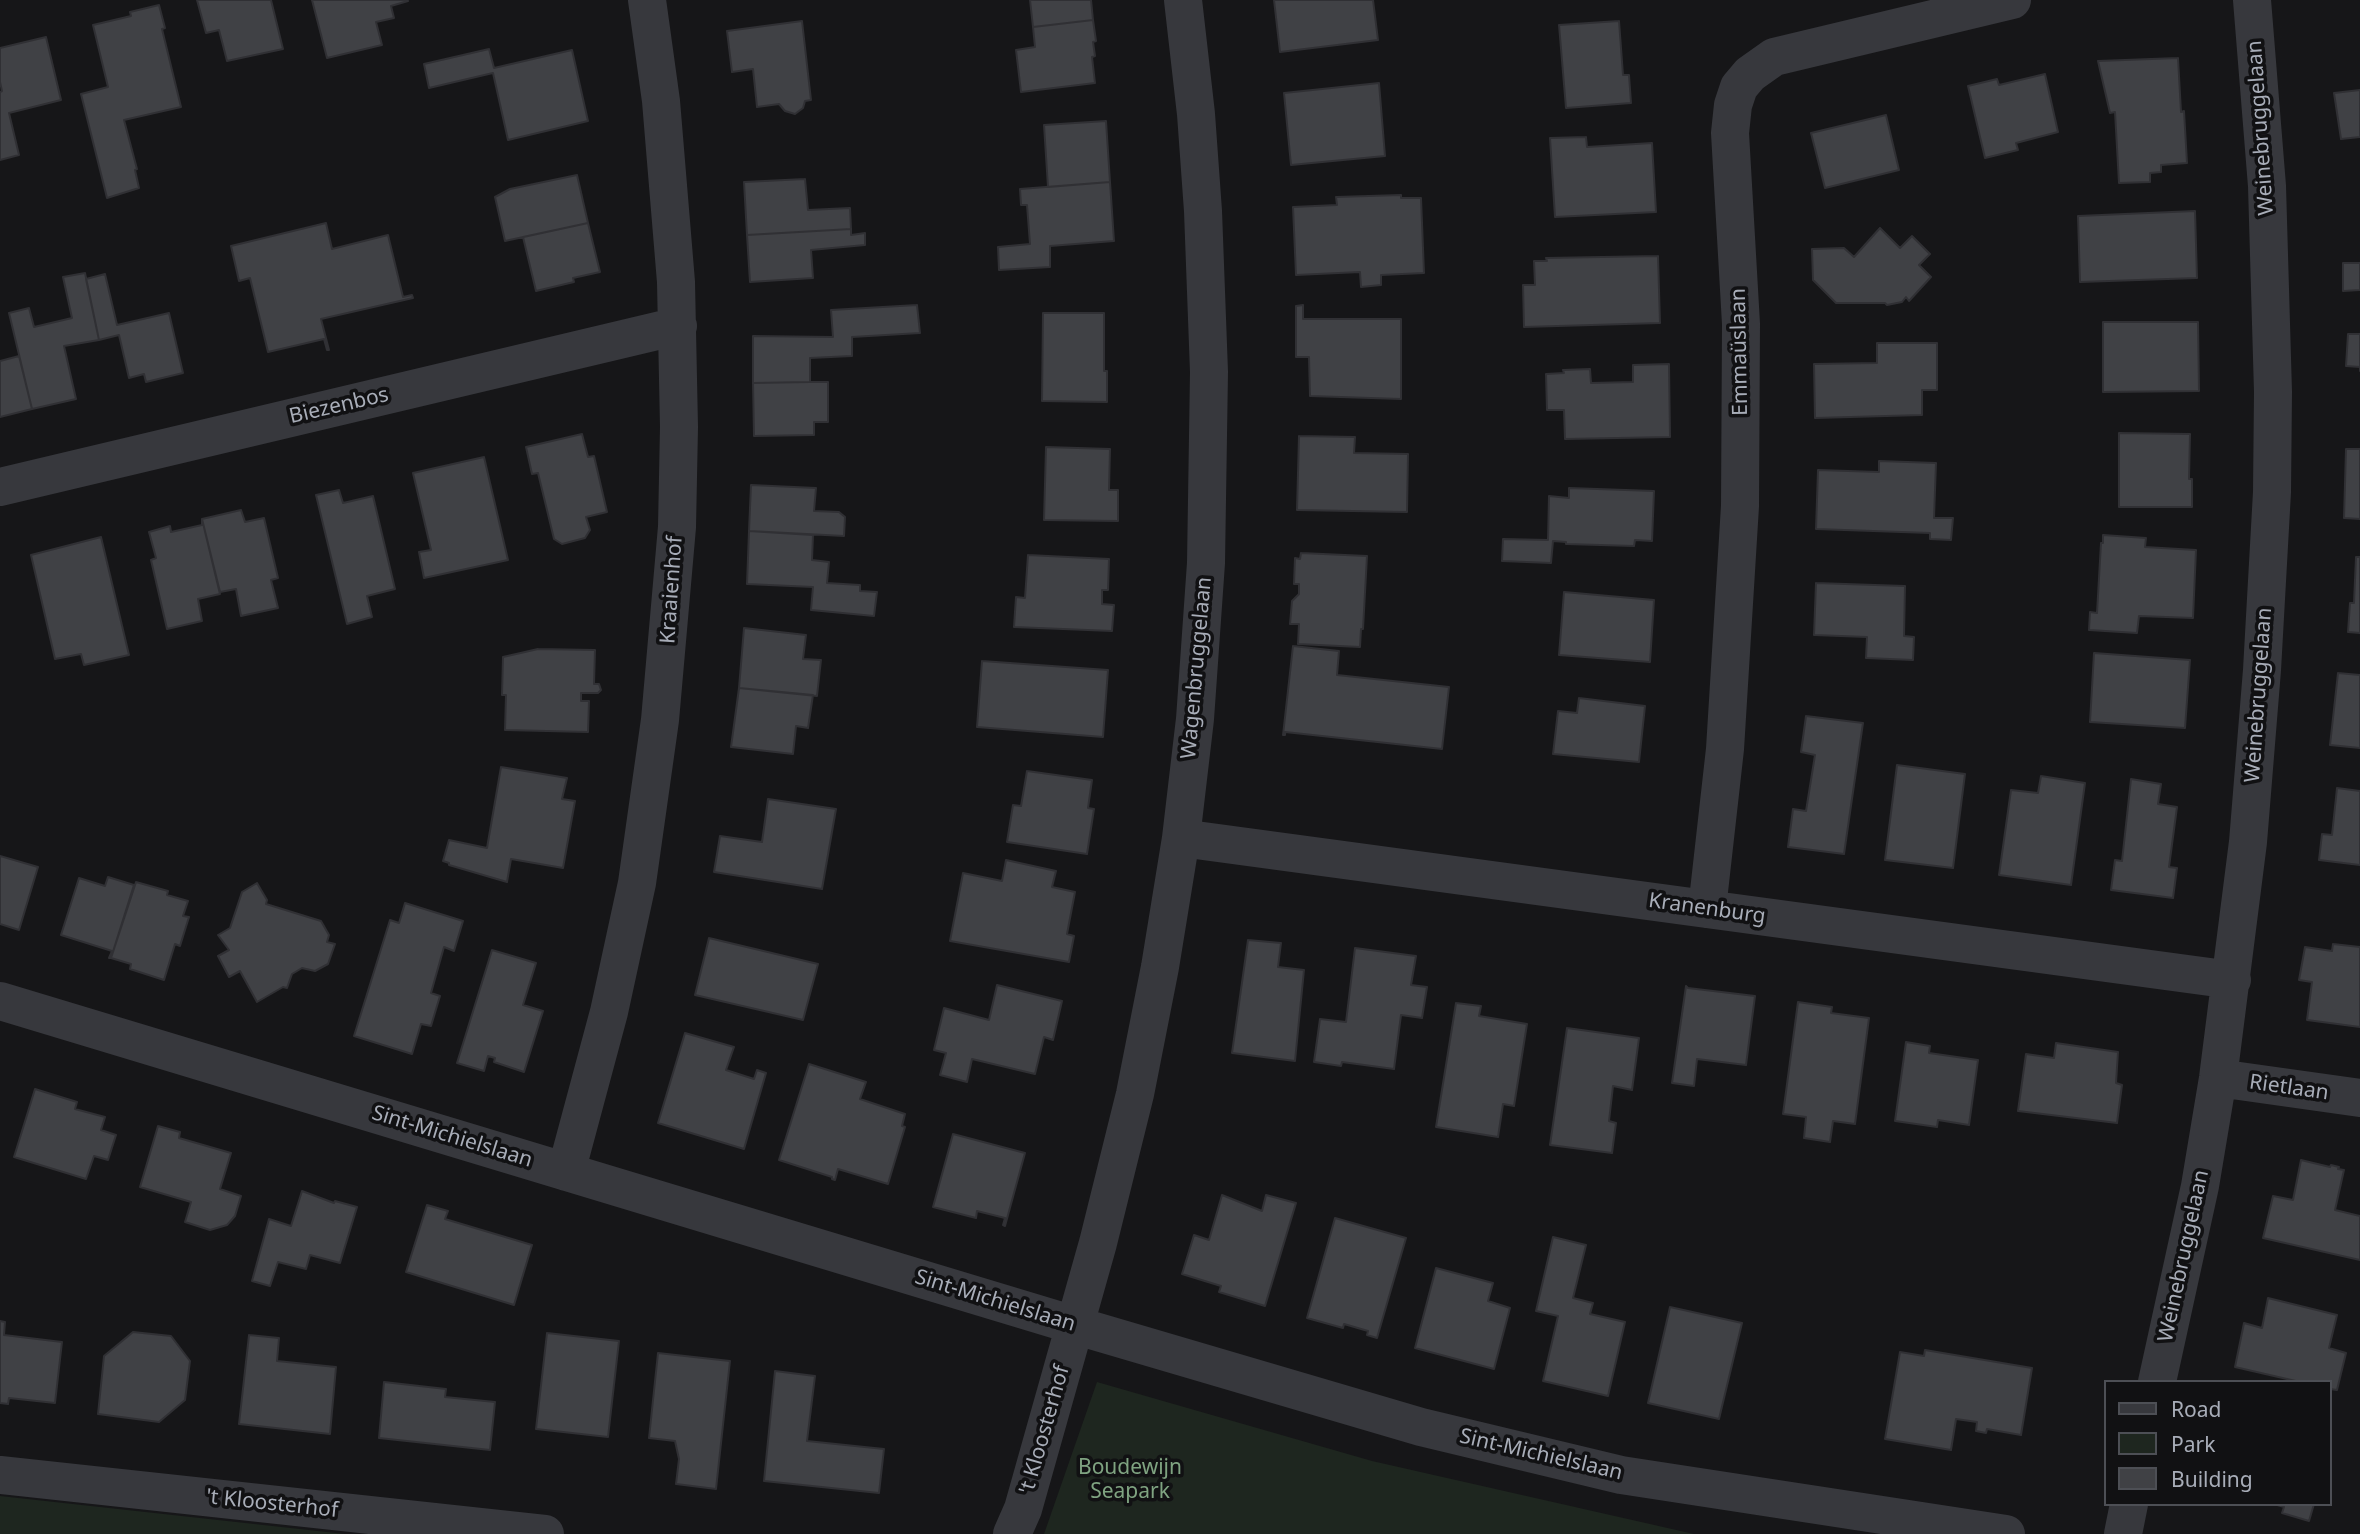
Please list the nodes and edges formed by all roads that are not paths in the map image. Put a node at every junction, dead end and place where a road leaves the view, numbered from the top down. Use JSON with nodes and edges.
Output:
{"nodes":[{"id":1,"x":647,"y":0,"type":"edge"},
{"id":2,"x":1183,"y":0,"type":"edge"},
{"id":3,"x":2012,"y":0,"type":"edge"},
{"id":4,"x":2252,"y":0,"type":"edge"},
{"id":5,"x":678,"y":326,"type":"junction"},
{"id":6,"x":0,"y":486,"type":"edge"},
{"id":7,"x":1181,"y":838,"type":"junction"},
{"id":8,"x":1707,"y":909,"type":"junction"},
{"id":9,"x":2232,"y":980,"type":"junction"},
{"id":10,"x":0,"y":1001,"type":"edge"},
{"id":11,"x":2218,"y":1079,"type":"junction"},
{"id":12,"x":2360,"y":1097,"type":"edge"},
{"id":13,"x":566,"y":1172,"type":"junction"},
{"id":14,"x":1074,"y":1325,"type":"junction"},
{"id":15,"x":2157,"y":1380,"type":"edge"},
{"id":16,"x":0,"y":1475,"type":"edge"},
{"id":17,"x":2129,"y":1506,"type":"edge"},
{"id":18,"x":545,"y":1534,"type":"edge"},
{"id":19,"x":1012,"y":1534,"type":"edge"},
{"id":20,"x":2006,"y":1534,"type":"edge"},
{"id":21,"x":2123,"y":1534,"type":"edge"}],
"edges":[{"from":1,"to":5,"type":"street","name":"Kraaienhof"},
{"from":2,"to":7,"type":"street","name":"Wagenbruggelaan"},
{"from":3,"to":8,"type":"street","name":"Emmaüslaan"},
{"from":4,"to":9,"type":"street","name":"Weinebruggelaan"},
{"from":5,"to":6,"type":"street","name":"Biezenbos"},
{"from":5,"to":13,"type":"street","name":"Kraaienhof"},
{"from":7,"to":8,"type":"street","name":"Kranenburg"},
{"from":7,"to":14,"type":"street","name":"Wagenbruggelaan"},
{"from":8,"to":9,"type":"street","name":"Kranenburg"},
{"from":9,"to":11,"type":"street","name":"Weinebruggelaan"},
{"from":10,"to":13,"type":"street","name":"Sint-Michielslaan"},
{"from":11,"to":12,"type":"street","name":"Rietlaan"},
{"from":11,"to":15,"type":"street","name":"Weinebruggelaan"},
{"from":13,"to":14,"type":"street","name":"Sint-Michielslaan"},
{"from":14,"to":19,"type":"street","name":"'t Kloosterhof"},
{"from":14,"to":20,"type":"street","name":"Sint-Michielslaan"},
{"from":16,"to":18,"type":"street","name":"'t Kloosterhof"},
{"from":17,"to":21,"type":"street"}]}
